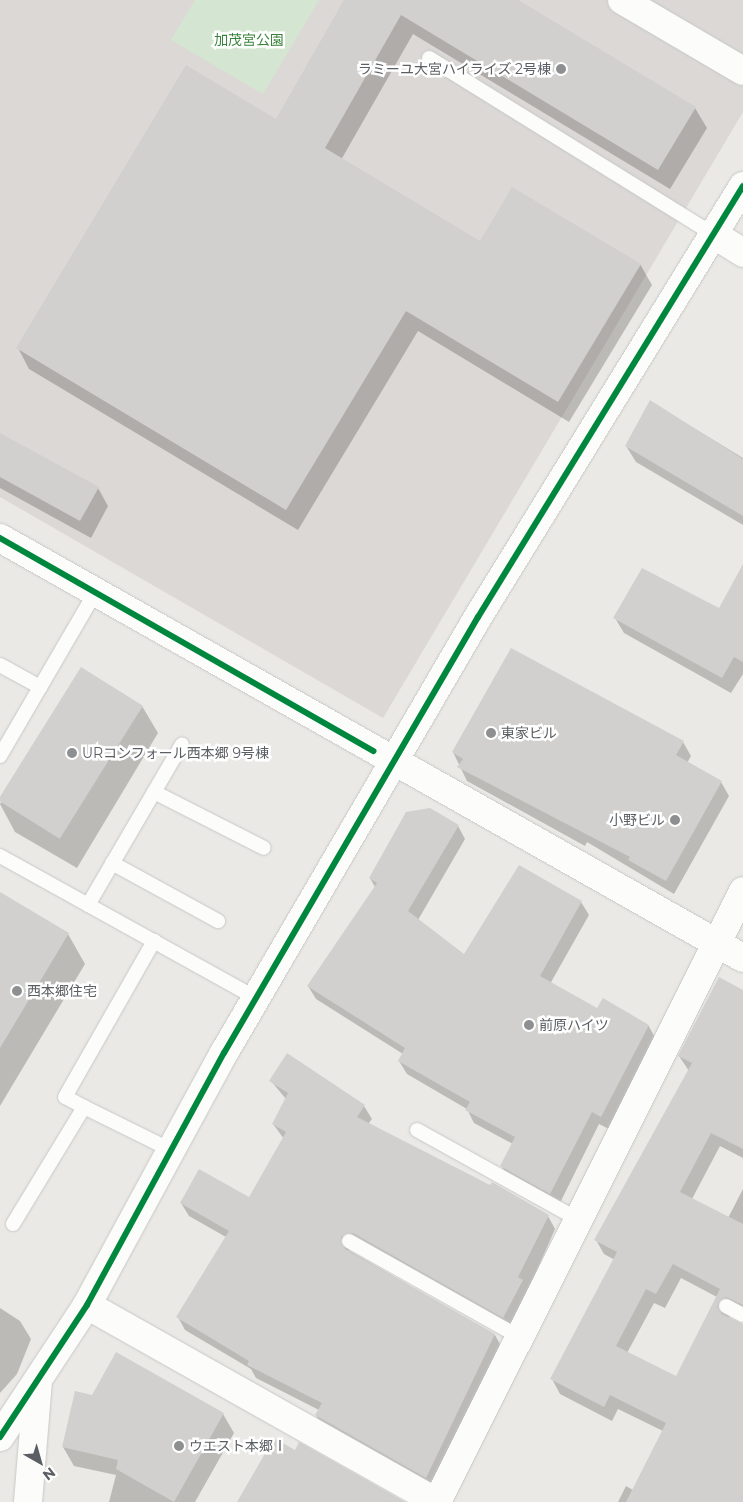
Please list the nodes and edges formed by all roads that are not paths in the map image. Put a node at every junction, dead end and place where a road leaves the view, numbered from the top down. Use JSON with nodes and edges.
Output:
{"nodes":[{"id":1,"x":622,"y":0,"type":"edge"},
{"id":2,"x":429,"y":58,"type":"dead end"},
{"id":3,"x":743,"y":71,"type":"edge"},
{"id":4,"x":743,"y":186,"type":"edge"},
{"id":5,"x":713,"y":234,"type":"junction"},
{"id":6,"x":743,"y":252,"type":"edge"},
{"id":7,"x":0,"y":538,"type":"edge"},
{"id":8,"x":96,"y":593,"type":"junction"},
{"id":9,"x":0,"y":665,"type":"edge"},
{"id":10,"x":40,"y":687,"type":"junction"},
{"id":11,"x":182,"y":744,"type":"dead end"},
{"id":12,"x":0,"y":756,"type":"edge"},
{"id":13,"x":393,"y":762,"type":"junction"},
{"id":14,"x":154,"y":792,"type":"junction"},
{"id":15,"x":264,"y":848,"type":"dead end"},
{"id":16,"x":0,"y":856,"type":"edge"},
{"id":17,"x":112,"y":863,"type":"junction"},
{"id":18,"x":743,"y":891,"type":"edge"},
{"id":19,"x":88,"y":905,"type":"junction"},
{"id":20,"x":218,"y":921,"type":"dead end"},
{"id":21,"x":154,"y":941,"type":"junction"},
{"id":22,"x":714,"y":941,"type":"junction"},
{"id":23,"x":743,"y":958,"type":"edge"},
{"id":24,"x":256,"y":998,"type":"junction"},
{"id":25,"x":84,"y":1107,"type":"junction"},
{"id":26,"x":417,"y":1130,"type":"dead end"},
{"id":27,"x":172,"y":1150,"type":"junction"},
{"id":28,"x":580,"y":1221,"type":"junction"},
{"id":29,"x":12,"y":1224,"type":"dead end"},
{"id":30,"x":349,"y":1241,"type":"dead end"},
{"id":31,"x":87,"y":1305,"type":"junction"},
{"id":32,"x":726,"y":1306,"type":"dead end"},
{"id":33,"x":743,"y":1315,"type":"edge"},
{"id":34,"x":521,"y":1338,"type":"junction"},
{"id":35,"x":39,"y":1376,"type":"junction"},
{"id":36,"x":0,"y":1435,"type":"edge"},
{"id":37,"x":28,"y":1502,"type":"edge"},
{"id":38,"x":437,"y":1502,"type":"edge"}],
"edges":[{"from":1,"to":3,"type":"street"},
{"from":2,"to":5,"type":"lane"},
{"from":4,"to":5,"type":"street"},
{"from":5,"to":6,"type":"street"},
{"from":5,"to":13,"type":"street"},
{"from":7,"to":8,"type":"street"},
{"from":8,"to":10,"type":"lane"},
{"from":8,"to":13,"type":"street"},
{"from":9,"to":10,"type":"lane"},
{"from":10,"to":12,"type":"lane"},
{"from":11,"to":14,"type":"lane"},
{"from":13,"to":22,"type":"street"},
{"from":13,"to":24,"type":"street"},
{"from":14,"to":15,"type":"lane"},
{"from":14,"to":17,"type":"lane"},
{"from":16,"to":19,"type":"lane"},
{"from":17,"to":19,"type":"lane"},
{"from":17,"to":20,"type":"lane"},
{"from":18,"to":22,"type":"street"},
{"from":19,"to":21,"type":"lane"},
{"from":21,"to":24,"type":"lane"},
{"from":21,"to":25,"type":"lane"},
{"from":22,"to":23,"type":"street"},
{"from":22,"to":28,"type":"street"},
{"from":24,"to":27,"type":"street"},
{"from":25,"to":27,"type":"lane"},
{"from":25,"to":29,"type":"lane"},
{"from":26,"to":28,"type":"lane"},
{"from":27,"to":31,"type":"street"},
{"from":28,"to":34,"type":"street"},
{"from":30,"to":34,"type":"lane"},
{"from":31,"to":35,"type":"street"},
{"from":31,"to":38,"type":"street"},
{"from":32,"to":33,"type":"lane"},
{"from":34,"to":38,"type":"street"},
{"from":35,"to":36,"type":"street"},
{"from":35,"to":37,"type":"street"}]}
